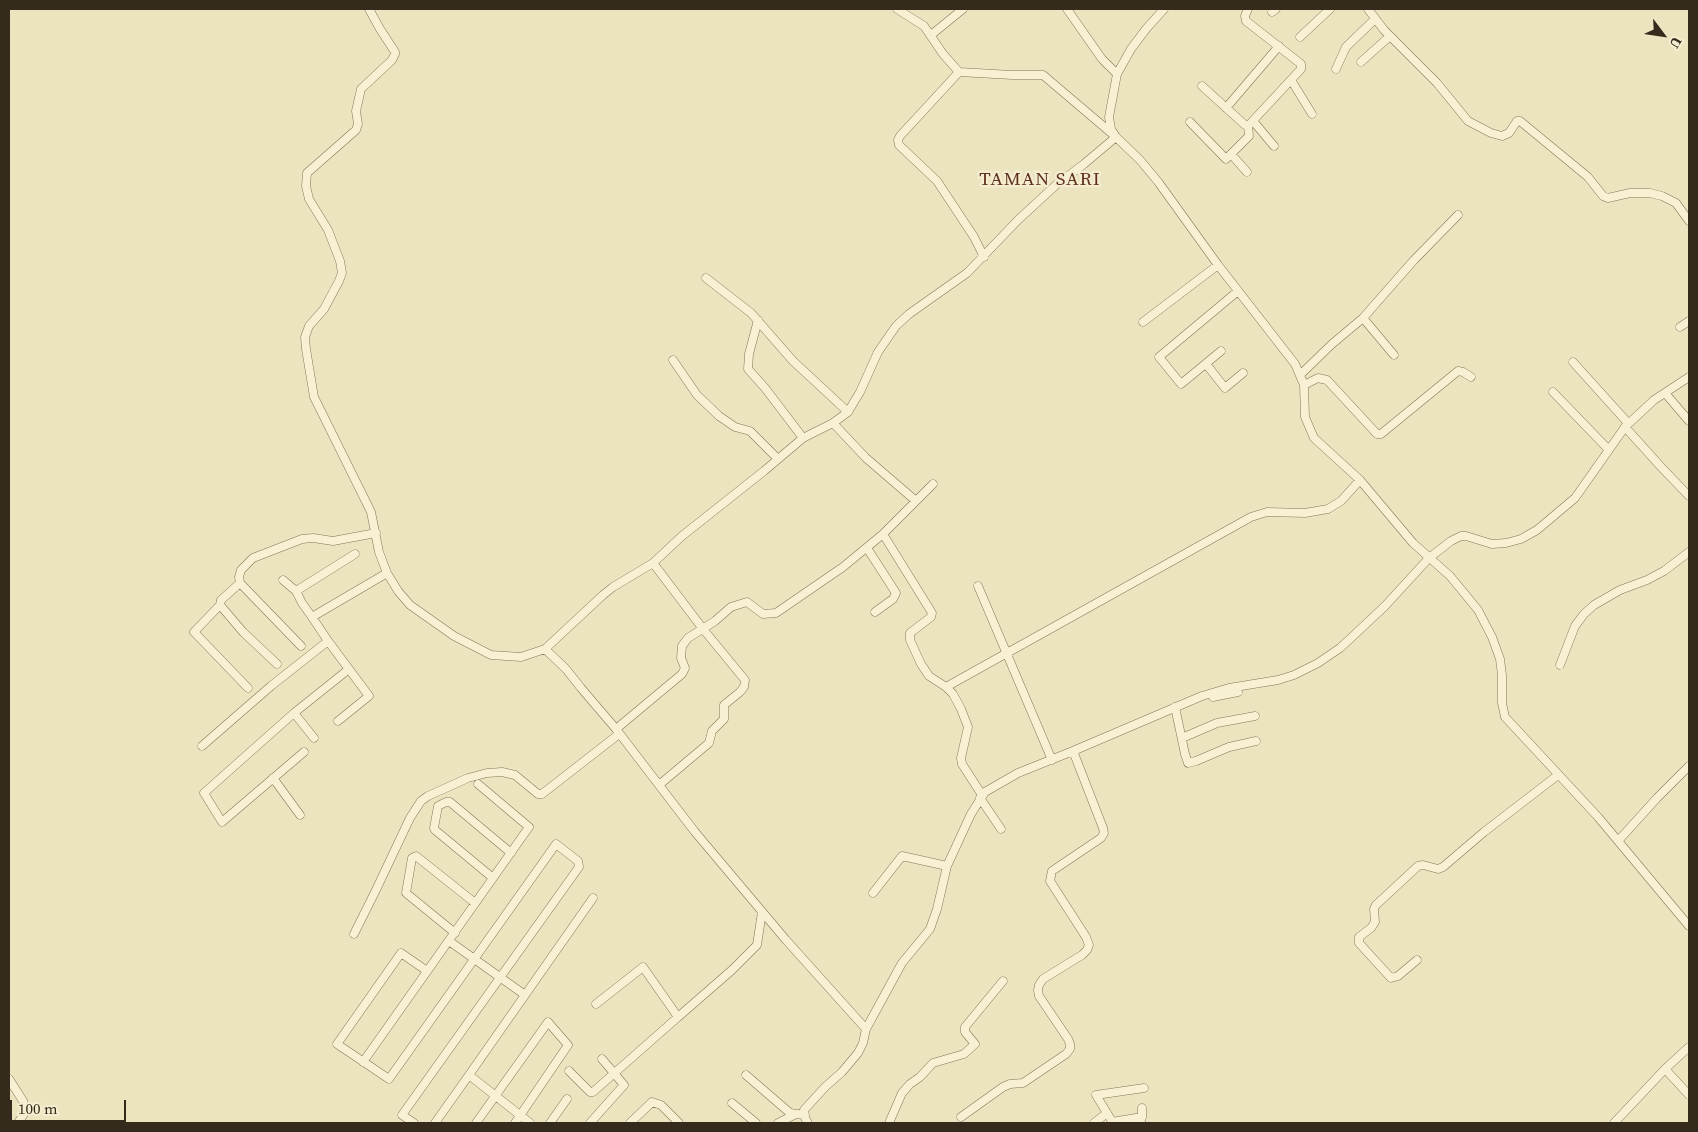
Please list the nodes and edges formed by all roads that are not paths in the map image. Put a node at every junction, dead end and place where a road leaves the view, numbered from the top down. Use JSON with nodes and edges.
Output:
{"nodes":[{"id":1,"x":369,"y":9,"type":"edge"},
{"id":2,"x":897,"y":9,"type":"edge"},
{"id":3,"x":962,"y":9,"type":"edge"},
{"id":4,"x":1067,"y":9,"type":"edge"},
{"id":5,"x":1164,"y":9,"type":"edge"},
{"id":6,"x":1248,"y":9,"type":"edge"},
{"id":7,"x":1330,"y":9,"type":"edge"},
{"id":8,"x":1368,"y":9,"type":"edge"},
{"id":9,"x":911,"y":12,"type":"edge"},
{"id":10,"x":1375,"y":19,"type":"junction"},
{"id":11,"x":931,"y":34,"type":"junction"},
{"id":12,"x":1390,"y":36,"type":"junction"},
{"id":13,"x":1300,"y":37,"type":"dead end"},
{"id":14,"x":1279,"y":46,"type":"junction"},
{"id":15,"x":1361,"y":62,"type":"dead end"},
{"id":16,"x":1336,"y":69,"type":"dead end"},
{"id":17,"x":959,"y":72,"type":"junction"},
{"id":18,"x":1117,"y":74,"type":"junction"},
{"id":19,"x":1291,"y":80,"type":"junction"},
{"id":20,"x":1202,"y":86,"type":"dead end"},
{"id":21,"x":1226,"y":108,"type":"junction"},
{"id":22,"x":1312,"y":114,"type":"dead end"},
{"id":23,"x":1190,"y":122,"type":"dead end"},
{"id":24,"x":1251,"y":123,"type":"junction"},
{"id":25,"x":1116,"y":137,"type":"junction"},
{"id":26,"x":1274,"y":146,"type":"dead end"},
{"id":27,"x":1231,"y":154,"type":"junction"},
{"id":28,"x":1247,"y":172,"type":"dead end"},
{"id":29,"x":1458,"y":214,"type":"dead end"},
{"id":30,"x":1689,"y":221,"type":"edge"},
{"id":31,"x":984,"y":256,"type":"junction"},
{"id":32,"x":1218,"y":265,"type":"junction"},
{"id":33,"x":706,"y":278,"type":"dead end"},
{"id":34,"x":1238,"y":291,"type":"junction"},
{"id":35,"x":1363,"y":318,"type":"junction"},
{"id":36,"x":758,"y":320,"type":"junction"},
{"id":37,"x":1689,"y":321,"type":"edge"},
{"id":38,"x":1143,"y":322,"type":"dead end"},
{"id":39,"x":1680,"y":327,"type":"dead end"},
{"id":40,"x":1221,"y":351,"type":"dead end"},
{"id":41,"x":1394,"y":355,"type":"dead end"},
{"id":42,"x":673,"y":360,"type":"dead end"},
{"id":43,"x":1573,"y":362,"type":"dead end"},
{"id":44,"x":1206,"y":364,"type":"junction"},
{"id":45,"x":1243,"y":373,"type":"dead end"},
{"id":46,"x":1300,"y":375,"type":"junction"},
{"id":47,"x":1471,"y":377,"type":"dead end"},
{"id":48,"x":1689,"y":377,"type":"edge"},
{"id":49,"x":1304,"y":385,"type":"junction"},
{"id":50,"x":1553,"y":392,"type":"dead end"},
{"id":51,"x":1664,"y":393,"type":"junction"},
{"id":52,"x":848,"y":412,"type":"junction"},
{"id":53,"x":1689,"y":421,"type":"edge"},
{"id":54,"x":832,"y":422,"type":"junction"},
{"id":55,"x":1626,"y":425,"type":"junction"},
{"id":56,"x":803,"y":438,"type":"junction"},
{"id":57,"x":1608,"y":449,"type":"junction"},
{"id":58,"x":778,"y":459,"type":"junction"},
{"id":59,"x":1360,"y":480,"type":"junction"},
{"id":60,"x":933,"y":484,"type":"dead end"},
{"id":61,"x":1689,"y":496,"type":"edge"},
{"id":62,"x":916,"y":501,"type":"junction"},
{"id":63,"x":376,"y":533,"type":"junction"},
{"id":64,"x":883,"y":534,"type":"junction"},
{"id":65,"x":867,"y":548,"type":"junction"},
{"id":66,"x":1689,"y":552,"type":"edge"},
{"id":67,"x":355,"y":554,"type":"dead end"},
{"id":68,"x":1429,"y":558,"type":"junction"},
{"id":69,"x":653,"y":563,"type":"junction"},
{"id":70,"x":387,"y":573,"type":"junction"},
{"id":71,"x":283,"y":580,"type":"dead end"},
{"id":72,"x":240,"y":583,"type":"junction"},
{"id":73,"x":978,"y":586,"type":"dead end"},
{"id":74,"x":296,"y":590,"type":"junction"},
{"id":75,"x":220,"y":605,"type":"junction"},
{"id":76,"x":875,"y":612,"type":"dead end"},
{"id":77,"x":312,"y":616,"type":"junction"},
{"id":78,"x":703,"y":629,"type":"junction"},
{"id":79,"x":328,"y":641,"type":"junction"},
{"id":80,"x":301,"y":646,"type":"dead end"},
{"id":81,"x":545,"y":650,"type":"junction"},
{"id":82,"x":1008,"y":653,"type":"junction"},
{"id":83,"x":277,"y":664,"type":"dead end"},
{"id":84,"x":1560,"y":665,"type":"dead end"},
{"id":85,"x":349,"y":669,"type":"junction"},
{"id":86,"x":248,"y":688,"type":"dead end"},
{"id":87,"x":946,"y":688,"type":"junction"},
{"id":88,"x":1238,"y":692,"type":"dead end"},
{"id":89,"x":1176,"y":708,"type":"junction"},
{"id":90,"x":294,"y":713,"type":"junction"},
{"id":91,"x":1255,"y":716,"type":"dead end"},
{"id":92,"x":338,"y":721,"type":"dead end"},
{"id":93,"x":617,"y":731,"type":"junction"},
{"id":94,"x":314,"y":738,"type":"dead end"},
{"id":95,"x":1182,"y":738,"type":"junction"},
{"id":96,"x":1256,"y":741,"type":"dead end"},
{"id":97,"x":202,"y":746,"type":"dead end"},
{"id":98,"x":1073,"y":751,"type":"junction"},
{"id":99,"x":304,"y":752,"type":"dead end"},
{"id":100,"x":1052,"y":760,"type":"junction"},
{"id":101,"x":1689,"y":766,"type":"edge"},
{"id":102,"x":1558,"y":775,"type":"junction"},
{"id":103,"x":273,"y":778,"type":"junction"},
{"id":104,"x":478,"y":784,"type":"dead end"},
{"id":105,"x":658,"y":785,"type":"junction"},
{"id":106,"x":981,"y":797,"type":"junction"},
{"id":107,"x":300,"y":815,"type":"dead end"},
{"id":108,"x":1001,"y":829,"type":"dead end"},
{"id":109,"x":1618,"y":841,"type":"junction"},
{"id":110,"x":511,"y":853,"type":"junction"},
{"id":111,"x":947,"y":866,"type":"junction"},
{"id":112,"x":493,"y":878,"type":"junction"},
{"id":113,"x":873,"y":892,"type":"dead end"},
{"id":114,"x":593,"y":898,"type":"dead end"},
{"id":115,"x":476,"y":903,"type":"junction"},
{"id":116,"x":762,"y":912,"type":"junction"},
{"id":117,"x":1689,"y":926,"type":"edge"},
{"id":118,"x":455,"y":933,"type":"junction"},
{"id":119,"x":354,"y":934,"type":"dead end"},
{"id":120,"x":449,"y":941,"type":"junction"},
{"id":121,"x":474,"y":958,"type":"junction"},
{"id":122,"x":1417,"y":960,"type":"dead end"},
{"id":123,"x":427,"y":971,"type":"junction"},
{"id":124,"x":500,"y":977,"type":"junction"},
{"id":125,"x":1003,"y":981,"type":"dead end"},
{"id":126,"x":525,"y":995,"type":"junction"},
{"id":127,"x":596,"y":1004,"type":"dead end"},
{"id":128,"x":678,"y":1017,"type":"junction"},
{"id":129,"x":866,"y":1029,"type":"junction"},
{"id":130,"x":1689,"y":1047,"type":"edge"},
{"id":131,"x":602,"y":1059,"type":"dead end"},
{"id":132,"x":363,"y":1062,"type":"junction"},
{"id":133,"x":1665,"y":1070,"type":"junction"},
{"id":134,"x":569,"y":1071,"type":"dead end"},
{"id":135,"x":614,"y":1072,"type":"junction"},
{"id":136,"x":469,"y":1076,"type":"junction"},
{"id":137,"x":746,"y":1076,"type":"dead end"},
{"id":138,"x":9,"y":1079,"type":"edge"},
{"id":139,"x":1144,"y":1088,"type":"dead end"},
{"id":140,"x":1689,"y":1095,"type":"edge"},
{"id":141,"x":496,"y":1096,"type":"junction"},
{"id":142,"x":567,"y":1099,"type":"dead end"},
{"id":143,"x":732,"y":1103,"type":"dead end"},
{"id":144,"x":1142,"y":1108,"type":"dead end"},
{"id":145,"x":1107,"y":1113,"type":"junction"},
{"id":146,"x":794,"y":1115,"type":"junction"},
{"id":147,"x":520,"y":1116,"type":"junction"},
{"id":148,"x":961,"y":1117,"type":"dead end"},
{"id":149,"x":806,"y":1119,"type":"edge"},
{"id":150,"x":1141,"y":1120,"type":"edge"},
{"id":151,"x":1113,"y":1122,"type":"edge"},
{"id":152,"x":18,"y":1123,"type":"edge"},
{"id":153,"x":414,"y":1123,"type":"edge"},
{"id":154,"x":436,"y":1123,"type":"edge"},
{"id":155,"x":476,"y":1123,"type":"edge"},
{"id":156,"x":515,"y":1123,"type":"edge"},
{"id":157,"x":530,"y":1123,"type":"edge"},
{"id":158,"x":550,"y":1123,"type":"edge"},
{"id":159,"x":590,"y":1123,"type":"edge"},
{"id":160,"x":630,"y":1123,"type":"edge"},
{"id":161,"x":679,"y":1123,"type":"edge"},
{"id":162,"x":756,"y":1123,"type":"edge"},
{"id":163,"x":778,"y":1123,"type":"edge"},
{"id":164,"x":889,"y":1123,"type":"edge"},
{"id":165,"x":1094,"y":1123,"type":"edge"},
{"id":166,"x":1614,"y":1123,"type":"edge"}],
"edges":[{"from":1,"to":63,"type":"street"},
{"from":2,"to":9,"type":"street"},
{"from":3,"to":11,"type":"street"},
{"from":4,"to":18,"type":"street"},
{"from":5,"to":18,"type":"street"},
{"from":6,"to":14,"type":"street"},
{"from":7,"to":13,"type":"street"},
{"from":8,"to":10,"type":"street"},
{"from":9,"to":11,"type":"street"},
{"from":10,"to":12,"type":"street"},
{"from":10,"to":16,"type":"street"},
{"from":11,"to":17,"type":"street"},
{"from":12,"to":15,"type":"street"},
{"from":12,"to":30,"type":"street"},
{"from":14,"to":19,"type":"street"},
{"from":14,"to":21,"type":"street"},
{"from":17,"to":25,"type":"street"},
{"from":17,"to":31,"type":"street"},
{"from":18,"to":25,"type":"street"},
{"from":19,"to":22,"type":"street"},
{"from":19,"to":24,"type":"street"},
{"from":20,"to":21,"type":"street"},
{"from":21,"to":24,"type":"street"},
{"from":23,"to":27,"type":"street"},
{"from":24,"to":26,"type":"street"},
{"from":24,"to":27,"type":"street"},
{"from":25,"to":31,"type":"street"},
{"from":25,"to":32,"type":"street"},
{"from":27,"to":28,"type":"street"},
{"from":29,"to":35,"type":"street"},
{"from":31,"to":52,"type":"street"},
{"from":32,"to":34,"type":"street"},
{"from":32,"to":38,"type":"street"},
{"from":33,"to":36,"type":"street"},
{"from":34,"to":44,"type":"street"},
{"from":34,"to":46,"type":"street"},
{"from":35,"to":41,"type":"street"},
{"from":35,"to":46,"type":"street"},
{"from":36,"to":52,"type":"street"},
{"from":36,"to":56,"type":"street"},
{"from":37,"to":39,"type":"street"},
{"from":40,"to":44,"type":"street"},
{"from":42,"to":58,"type":"street"},
{"from":43,"to":55,"type":"street"},
{"from":44,"to":45,"type":"street"},
{"from":46,"to":49,"type":"street"},
{"from":47,"to":49,"type":"street"},
{"from":48,"to":51,"type":"street"},
{"from":49,"to":59,"type":"street"},
{"from":50,"to":57,"type":"street"},
{"from":51,"to":53,"type":"street"},
{"from":51,"to":55,"type":"street"},
{"from":52,"to":54,"type":"street"},
{"from":54,"to":56,"type":"street"},
{"from":54,"to":62,"type":"street"},
{"from":55,"to":57,"type":"street"},
{"from":55,"to":61,"type":"street"},
{"from":56,"to":58,"type":"street"},
{"from":57,"to":68,"type":"street"},
{"from":58,"to":69,"type":"street"},
{"from":59,"to":68,"type":"street"},
{"from":59,"to":82,"type":"street"},
{"from":60,"to":62,"type":"street"},
{"from":62,"to":64,"type":"street"},
{"from":63,"to":70,"type":"street"},
{"from":63,"to":72,"type":"street"},
{"from":64,"to":65,"type":"street"},
{"from":64,"to":87,"type":"street"},
{"from":65,"to":76,"type":"street"},
{"from":65,"to":78,"type":"street"},
{"from":66,"to":84,"type":"street"},
{"from":67,"to":74,"type":"street"},
{"from":68,"to":89,"type":"street"},
{"from":68,"to":102,"type":"street"},
{"from":69,"to":78,"type":"street"},
{"from":69,"to":81,"type":"street"},
{"from":70,"to":77,"type":"street"},
{"from":70,"to":81,"type":"street"},
{"from":71,"to":74,"type":"street"},
{"from":72,"to":75,"type":"street"},
{"from":72,"to":80,"type":"street"},
{"from":73,"to":82,"type":"street"},
{"from":74,"to":77,"type":"street"},
{"from":75,"to":83,"type":"street"},
{"from":75,"to":86,"type":"street"},
{"from":77,"to":79,"type":"street"},
{"from":78,"to":93,"type":"street"},
{"from":78,"to":105,"type":"street"},
{"from":79,"to":85,"type":"street"},
{"from":79,"to":97,"type":"street"},
{"from":81,"to":93,"type":"street"},
{"from":82,"to":87,"type":"street"},
{"from":82,"to":100,"type":"street"},
{"from":85,"to":90,"type":"street"},
{"from":85,"to":92,"type":"street"},
{"from":87,"to":106,"type":"street"},
{"from":88,"to":89,"type":"street"},
{"from":89,"to":95,"type":"street"},
{"from":89,"to":98,"type":"street"},
{"from":90,"to":94,"type":"street"},
{"from":90,"to":103,"type":"street"},
{"from":91,"to":95,"type":"street"},
{"from":93,"to":105,"type":"street"},
{"from":93,"to":119,"type":"street"},
{"from":95,"to":96,"type":"street"},
{"from":98,"to":100,"type":"street"},
{"from":98,"to":148,"type":"street"},
{"from":99,"to":103,"type":"street"},
{"from":100,"to":106,"type":"street"},
{"from":101,"to":109,"type":"street"},
{"from":102,"to":109,"type":"street"},
{"from":102,"to":122,"type":"street"},
{"from":103,"to":107,"type":"street"},
{"from":104,"to":110,"type":"street"},
{"from":105,"to":116,"type":"street"},
{"from":106,"to":108,"type":"street"},
{"from":106,"to":111,"type":"street"},
{"from":109,"to":117,"type":"street"},
{"from":110,"to":112,"type":"street"},
{"from":110,"to":112,"type":"street"},
{"from":111,"to":113,"type":"street"},
{"from":111,"to":129,"type":"street"},
{"from":112,"to":115,"type":"street"},
{"from":114,"to":126,"type":"street"},
{"from":115,"to":118,"type":"street"},
{"from":115,"to":118,"type":"street"},
{"from":116,"to":128,"type":"street"},
{"from":116,"to":129,"type":"street"},
{"from":118,"to":120,"type":"street"},
{"from":120,"to":121,"type":"street"},
{"from":120,"to":123,"type":"street"},
{"from":121,"to":124,"type":"street"},
{"from":121,"to":124,"type":"street"},
{"from":121,"to":132,"type":"street"},
{"from":123,"to":132,"type":"street"},
{"from":123,"to":132,"type":"street"},
{"from":124,"to":126,"type":"street"},
{"from":124,"to":153,"type":"street"},
{"from":125,"to":164,"type":"street"},
{"from":126,"to":136,"type":"street"},
{"from":127,"to":128,"type":"street"},
{"from":128,"to":135,"type":"street"},
{"from":129,"to":149,"type":"street"},
{"from":130,"to":133,"type":"street"},
{"from":131,"to":135,"type":"street"},
{"from":133,"to":140,"type":"street"},
{"from":133,"to":166,"type":"street"},
{"from":134,"to":135,"type":"street"},
{"from":135,"to":159,"type":"street"},
{"from":136,"to":141,"type":"street"},
{"from":136,"to":154,"type":"street"},
{"from":137,"to":146,"type":"street"},
{"from":138,"to":152,"type":"street"},
{"from":139,"to":145,"type":"street"},
{"from":141,"to":147,"type":"street"},
{"from":141,"to":147,"type":"street"},
{"from":141,"to":155,"type":"street"},
{"from":142,"to":158,"type":"street"},
{"from":143,"to":162,"type":"street"},
{"from":144,"to":150,"type":"street"},
{"from":145,"to":151,"type":"street"},
{"from":145,"to":165,"type":"street"},
{"from":146,"to":149,"type":"street"},
{"from":146,"to":163,"type":"street"},
{"from":147,"to":156,"type":"street"},
{"from":147,"to":157,"type":"street"},
{"from":150,"to":151,"type":"street"},
{"from":160,"to":161,"type":"street"}]}
